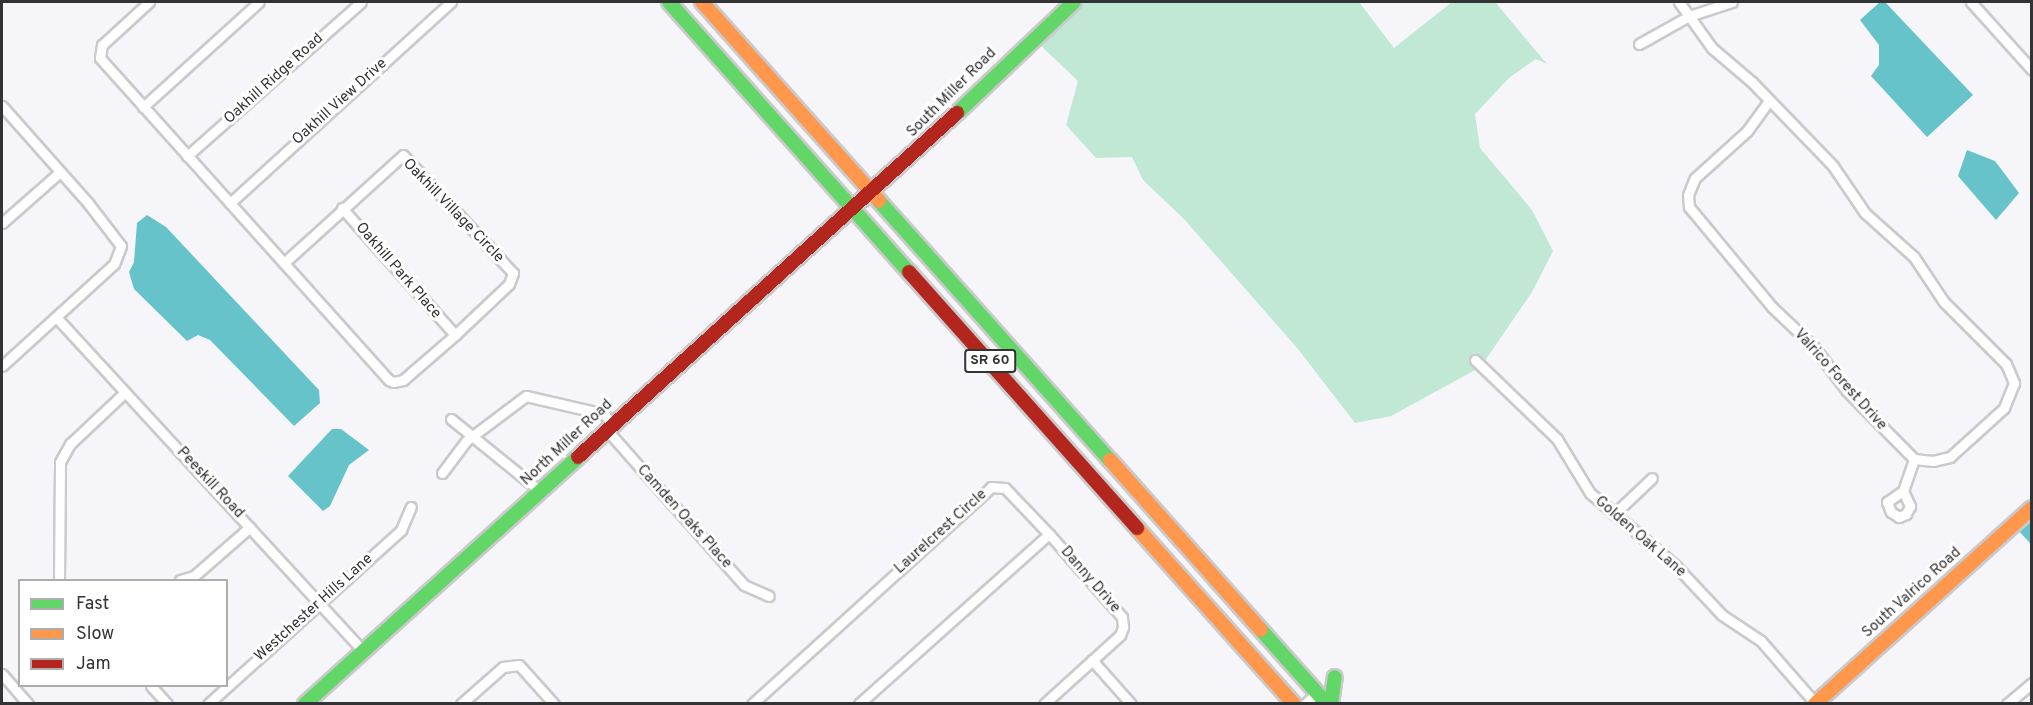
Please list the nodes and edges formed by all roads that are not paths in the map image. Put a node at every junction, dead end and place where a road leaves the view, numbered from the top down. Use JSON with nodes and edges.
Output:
{"nodes":[{"id":1,"x":149,"y":2,"type":"edge"},
{"id":2,"x":259,"y":2,"type":"edge"},
{"id":3,"x":361,"y":2,"type":"edge"},
{"id":4,"x":451,"y":2,"type":"edge"},
{"id":5,"x":669,"y":2,"type":"edge"},
{"id":6,"x":702,"y":2,"type":"edge"},
{"id":7,"x":1074,"y":2,"type":"edge"},
{"id":8,"x":1679,"y":2,"type":"edge"},
{"id":9,"x":1732,"y":2,"type":"edge"},
{"id":10,"x":1971,"y":2,"type":"edge"},
{"id":11,"x":1689,"y":16,"type":"junction"},
{"id":12,"x":1639,"y":44,"type":"dead end"},
{"id":13,"x":2031,"y":70,"type":"edge"},
{"id":14,"x":1769,"y":101,"type":"junction"},
{"id":15,"x":2,"y":106,"type":"edge"},
{"id":16,"x":143,"y":106,"type":"junction"},
{"id":17,"x":187,"y":156,"type":"junction"},
{"id":18,"x":60,"y":172,"type":"junction"},
{"id":19,"x":872,"y":191,"type":"junction"},
{"id":20,"x":230,"y":203,"type":"junction"},
{"id":21,"x":853,"y":207,"type":"junction"},
{"id":22,"x":342,"y":208,"type":"junction"},
{"id":23,"x":2,"y":223,"type":"edge"},
{"id":24,"x":284,"y":263,"type":"junction"},
{"id":25,"x":56,"y":317,"type":"junction"},
{"id":26,"x":455,"y":335,"type":"junction"},
{"id":27,"x":1475,"y":360,"type":"dead end"},
{"id":28,"x":2,"y":366,"type":"edge"},
{"id":29,"x":123,"y":394,"type":"junction"},
{"id":30,"x":1063,"y":405,"type":"junction"},
{"id":31,"x":451,"y":419,"type":"dead end"},
{"id":32,"x":1045,"y":421,"type":"junction"},
{"id":33,"x":609,"y":426,"type":"junction"},
{"id":34,"x":473,"y":437,"type":"junction"},
{"id":35,"x":1914,"y":459,"type":"junction"},
{"id":36,"x":442,"y":472,"type":"dead end"},
{"id":37,"x":1652,"y":478,"type":"dead end"},
{"id":38,"x":540,"y":491,"type":"junction"},
{"id":39,"x":1903,"y":491,"type":"dead end"},
{"id":40,"x":411,"y":507,"type":"dead end"},
{"id":41,"x":2031,"y":508,"type":"edge"},
{"id":42,"x":1614,"y":514,"type":"junction"},
{"id":43,"x":250,"y":527,"type":"junction"},
{"id":44,"x":1049,"y":534,"type":"junction"},
{"id":45,"x":59,"y":579,"type":"edge"},
{"id":46,"x":184,"y":579,"type":"edge"},
{"id":47,"x":769,"y":596,"type":"dead end"},
{"id":48,"x":320,"y":603,"type":"junction"},
{"id":49,"x":363,"y":651,"type":"junction"},
{"id":50,"x":1092,"y":660,"type":"junction"},
{"id":51,"x":2,"y":674,"type":"edge"},
{"id":52,"x":1335,"y":676,"type":"dead end"},
{"id":53,"x":2031,"y":683,"type":"edge"},
{"id":54,"x":228,"y":686,"type":"edge"},
{"id":55,"x":152,"y":687,"type":"edge"},
{"id":56,"x":227,"y":687,"type":"edge"},
{"id":57,"x":1301,"y":697,"type":"edge"},
{"id":58,"x":1816,"y":703,"type":"edge"},
{"id":59,"x":28,"y":704,"type":"edge"},
{"id":60,"x":167,"y":704,"type":"edge"},
{"id":61,"x":208,"y":704,"type":"edge"},
{"id":62,"x":305,"y":704,"type":"edge"},
{"id":63,"x":461,"y":704,"type":"edge"},
{"id":64,"x":554,"y":704,"type":"edge"},
{"id":65,"x":752,"y":704,"type":"edge"},
{"id":66,"x":859,"y":704,"type":"edge"},
{"id":67,"x":1044,"y":704,"type":"edge"},
{"id":68,"x":1131,"y":704,"type":"edge"},
{"id":69,"x":1329,"y":704,"type":"edge"},
{"id":70,"x":2007,"y":704,"type":"edge"}],
"edges":[{"from":1,"to":16,"type":"street","name":"Oakhill Village Circle"},
{"from":2,"to":16,"type":"street"},
{"from":3,"to":17,"type":"street","name":"Oakhill Ridge Road"},
{"from":4,"to":20,"type":"street","name":"Oakhill View Drive"},
{"from":5,"to":21,"type":"main road","number":"SR 60"},
{"from":6,"to":19,"type":"main road","number":"SR 60"},
{"from":7,"to":19,"type":"main road","name":"South Miller Road"},
{"from":8,"to":11,"type":"street"},
{"from":9,"to":11,"type":"street"},
{"from":10,"to":13,"type":"street"},
{"from":11,"to":12,"type":"street"},
{"from":11,"to":14,"type":"street"},
{"from":14,"to":35,"type":"street","name":"Valrico Forest Drive"},
{"from":14,"to":35,"type":"street"},
{"from":15,"to":18,"type":"street"},
{"from":16,"to":17,"type":"street","name":"Oakhill Village Circle"},
{"from":17,"to":20,"type":"street","name":"Oakhill Village Circle"},
{"from":18,"to":23,"type":"street"},
{"from":18,"to":25,"type":"street"},
{"from":19,"to":21,"type":"main road","name":"South Miller Road"},
{"from":19,"to":30,"type":"main road","number":"SR 60"},
{"from":20,"to":24,"type":"street","name":"Oakhill Village Circle"},
{"from":21,"to":32,"type":"main road","number":"SR 60"},
{"from":21,"to":33,"type":"main road","name":"North Miller Road"},
{"from":22,"to":24,"type":"street","name":"Oakhill Village Circle"},
{"from":22,"to":26,"type":"street","name":"Oakhill Park Place"},
{"from":22,"to":26,"type":"street","name":"Oakhill Village Circle"},
{"from":24,"to":26,"type":"street","name":"Oakhill Village Circle"},
{"from":25,"to":28,"type":"street"},
{"from":25,"to":29,"type":"street","name":"Peeskill Road"},
{"from":27,"to":42,"type":"street","name":"Golden Oak Lane"},
{"from":29,"to":43,"type":"street","name":"Peeskill Road"},
{"from":29,"to":45,"type":"street"},
{"from":30,"to":32,"type":"main road"},
{"from":30,"to":57,"type":"main road","number":"SR 60"},
{"from":31,"to":34,"type":"street"},
{"from":32,"to":57,"type":"main road","number":"SR 60"},
{"from":33,"to":34,"type":"street","name":"Camden Oaks Place"},
{"from":33,"to":38,"type":"main road","name":"North Miller Road"},
{"from":33,"to":47,"type":"street","name":"Camden Oaks Place"},
{"from":34,"to":36,"type":"street"},
{"from":34,"to":38,"type":"street"},
{"from":35,"to":39,"type":"street"},
{"from":37,"to":42,"type":"street"},
{"from":38,"to":49,"type":"main road","name":"North Miller Road"},
{"from":40,"to":48,"type":"street","name":"Westchester Hills Lane"},
{"from":41,"to":58,"type":"main road","name":"South Valrico Road"},
{"from":42,"to":58,"type":"street","name":"Golden Oak Lane"},
{"from":43,"to":46,"type":"street"},
{"from":43,"to":48,"type":"street","name":"Peeskill Road"},
{"from":44,"to":50,"type":"street","name":"Danny Drive"},
{"from":44,"to":65,"type":"street","name":"Laurelcrest Circle"},
{"from":44,"to":66,"type":"street"},
{"from":48,"to":49,"type":"street","name":"Peeskill Road"},
{"from":48,"to":54,"type":"street","name":"Westchester Hills Lane"},
{"from":49,"to":62,"type":"main road","name":"North Miller Road"},
{"from":50,"to":67,"type":"street","name":"Danny Drive"},
{"from":50,"to":68,"type":"street"},
{"from":51,"to":59,"type":"street"},
{"from":52,"to":69,"type":"main road"},
{"from":53,"to":70,"type":"street"},
{"from":55,"to":60,"type":"street"},
{"from":56,"to":61,"type":"street","name":"Westchester Hills Lane"},
{"from":57,"to":69,"type":"main road","number":"SR 60"},
{"from":63,"to":64,"type":"street"}]}
